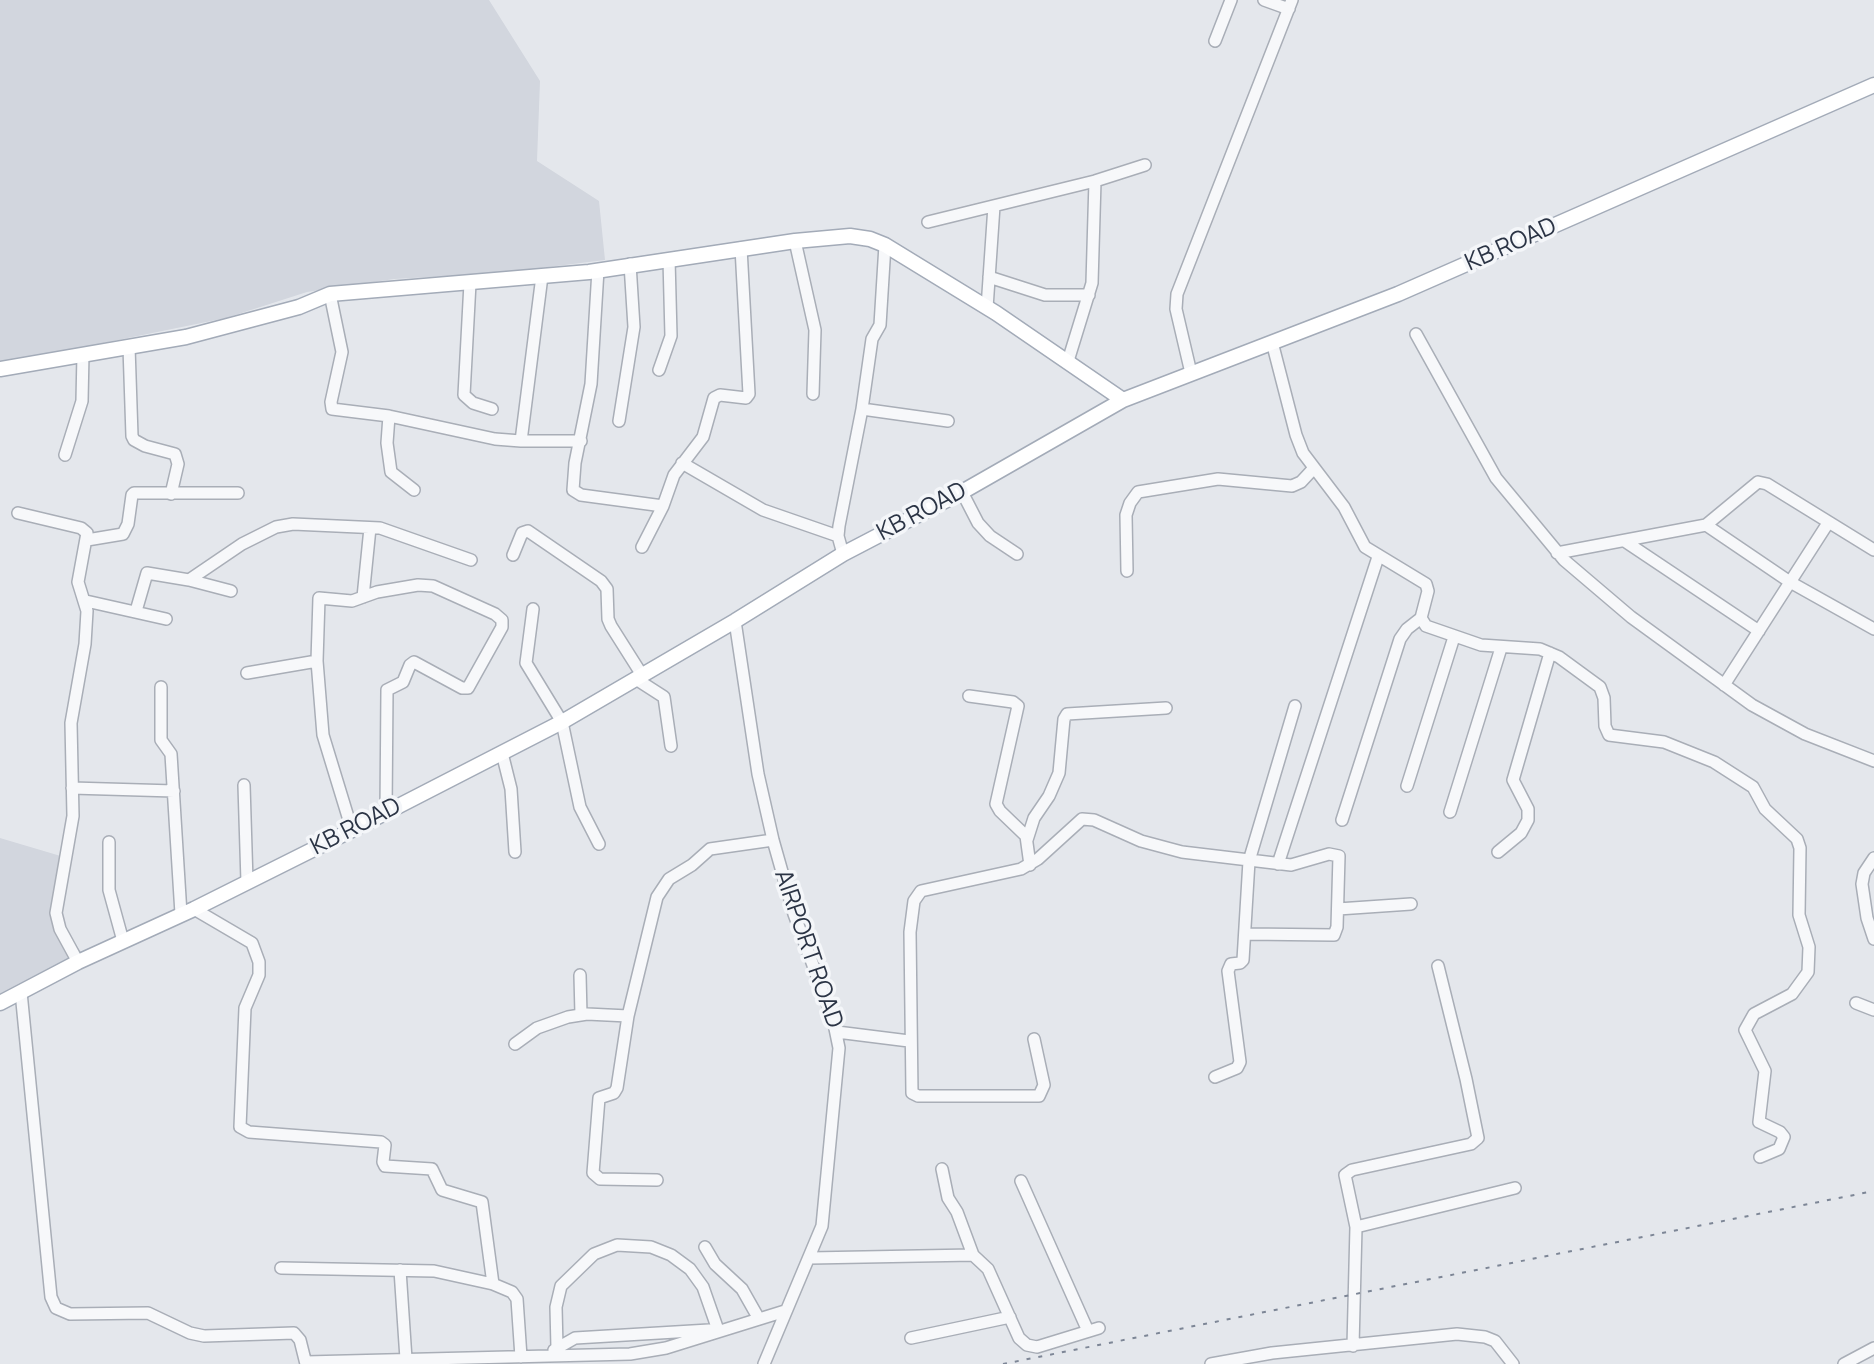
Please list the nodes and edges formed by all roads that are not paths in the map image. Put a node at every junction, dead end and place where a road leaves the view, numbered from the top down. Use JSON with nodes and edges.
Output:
{"nodes":[{"id":1,"x":1231,"y":0,"type":"edge"},
{"id":2,"x":1264,"y":0,"type":"edge"},
{"id":3,"x":1290,"y":5,"type":"edge"},
{"id":4,"x":1215,"y":41,"type":"dead end"},
{"id":5,"x":1874,"y":85,"type":"edge"},
{"id":6,"x":1145,"y":165,"type":"dead end"},
{"id":7,"x":1095,"y":181,"type":"junction"},
{"id":8,"x":994,"y":206,"type":"junction"},
{"id":9,"x":928,"y":222,"type":"dead end"},
{"id":10,"x":795,"y":241,"type":"junction"},
{"id":11,"x":885,"y":245,"type":"junction"},
{"id":12,"x":741,"y":248,"type":"junction"},
{"id":13,"x":669,"y":259,"type":"junction"},
{"id":14,"x":630,"y":264,"type":"junction"},
{"id":15,"x":598,"y":270,"type":"junction"},
{"id":16,"x":542,"y":276,"type":"junction"},
{"id":17,"x":989,"y":277,"type":"junction"},
{"id":18,"x":470,"y":283,"type":"junction"},
{"id":19,"x":330,"y":294,"type":"junction"},
{"id":20,"x":1089,"y":295,"type":"junction"},
{"id":21,"x":987,"y":308,"type":"junction"},
{"id":22,"x":1416,"y":334,"type":"dead end"},
{"id":23,"x":1272,"y":342,"type":"junction"},
{"id":24,"x":129,"y":347,"type":"junction"},
{"id":25,"x":83,"y":354,"type":"junction"},
{"id":26,"x":1068,"y":361,"type":"junction"},
{"id":27,"x":0,"y":369,"type":"edge"},
{"id":28,"x":659,"y":370,"type":"dead end"},
{"id":29,"x":1191,"y":373,"type":"junction"},
{"id":30,"x":813,"y":394,"type":"dead end"},
{"id":31,"x":1123,"y":400,"type":"junction"},
{"id":32,"x":492,"y":409,"type":"dead end"},
{"id":33,"x":862,"y":409,"type":"junction"},
{"id":34,"x":389,"y":416,"type":"junction"},
{"id":35,"x":619,"y":421,"type":"dead end"},
{"id":36,"x":948,"y":421,"type":"dead end"},
{"id":37,"x":521,"y":441,"type":"junction"},
{"id":38,"x":581,"y":441,"type":"junction"},
{"id":39,"x":65,"y":455,"type":"dead end"},
{"id":40,"x":682,"y":463,"type":"junction"},
{"id":41,"x":1314,"y":468,"type":"junction"},
{"id":42,"x":414,"y":490,"type":"dead end"},
{"id":43,"x":962,"y":492,"type":"junction"},
{"id":44,"x":238,"y":493,"type":"dead end"},
{"id":45,"x":171,"y":494,"type":"junction"},
{"id":46,"x":663,"y":506,"type":"junction"},
{"id":47,"x":18,"y":513,"type":"dead end"},
{"id":48,"x":1828,"y":523,"type":"junction"},
{"id":49,"x":1706,"y":525,"type":"junction"},
{"id":50,"x":370,"y":528,"type":"junction"},
{"id":51,"x":838,"y":536,"type":"junction"},
{"id":52,"x":87,"y":540,"type":"junction"},
{"id":53,"x":1626,"y":542,"type":"junction"},
{"id":54,"x":642,"y":547,"type":"dead end"},
{"id":55,"x":1873,"y":547,"type":"edge"},
{"id":56,"x":1557,"y":553,"type":"junction"},
{"id":57,"x":843,"y":554,"type":"junction"},
{"id":58,"x":1017,"y":554,"type":"dead end"},
{"id":59,"x":513,"y":555,"type":"dead end"},
{"id":60,"x":1378,"y":557,"type":"junction"},
{"id":61,"x":471,"y":560,"type":"dead end"},
{"id":62,"x":1127,"y":571,"type":"dead end"},
{"id":63,"x":189,"y":580,"type":"junction"},
{"id":64,"x":1790,"y":582,"type":"junction"},
{"id":65,"x":231,"y":591,"type":"dead end"},
{"id":66,"x":363,"y":597,"type":"junction"},
{"id":67,"x":86,"y":601,"type":"junction"},
{"id":68,"x":533,"y":609,"type":"dead end"},
{"id":69,"x":136,"y":611,"type":"junction"},
{"id":70,"x":1421,"y":618,"type":"junction"},
{"id":71,"x":166,"y":619,"type":"dead end"},
{"id":72,"x":735,"y":621,"type":"junction"},
{"id":73,"x":1874,"y":629,"type":"edge"},
{"id":74,"x":1759,"y":631,"type":"junction"},
{"id":75,"x":1454,"y":637,"type":"junction"},
{"id":76,"x":1501,"y":648,"type":"junction"},
{"id":77,"x":1550,"y":653,"type":"junction"},
{"id":78,"x":317,"y":661,"type":"junction"},
{"id":79,"x":247,"y":673,"type":"dead end"},
{"id":80,"x":639,"y":677,"type":"junction"},
{"id":81,"x":1724,"y":685,"type":"junction"},
{"id":82,"x":161,"y":687,"type":"dead end"},
{"id":83,"x":969,"y":696,"type":"dead end"},
{"id":84,"x":1295,"y":706,"type":"dead end"},
{"id":85,"x":1166,"y":708,"type":"dead end"},
{"id":86,"x":562,"y":722,"type":"junction"},
{"id":87,"x":671,"y":746,"type":"dead end"},
{"id":88,"x":502,"y":753,"type":"junction"},
{"id":89,"x":1874,"y":761,"type":"edge"},
{"id":90,"x":244,"y":785,"type":"dead end"},
{"id":91,"x":1407,"y":786,"type":"dead end"},
{"id":92,"x":72,"y":788,"type":"junction"},
{"id":93,"x":174,"y":791,"type":"junction"},
{"id":94,"x":386,"y":812,"type":"junction"},
{"id":95,"x":1450,"y":812,"type":"dead end"},
{"id":96,"x":1342,"y":820,"type":"dead end"},
{"id":97,"x":352,"y":830,"type":"junction"},
{"id":98,"x":773,"y":840,"type":"junction"},
{"id":99,"x":1027,"y":840,"type":"junction"},
{"id":100,"x":109,"y":842,"type":"dead end"},
{"id":101,"x":599,"y":844,"type":"dead end"},
{"id":102,"x":515,"y":852,"type":"dead end"},
{"id":103,"x":1498,"y":852,"type":"dead end"},
{"id":104,"x":1874,"y":858,"type":"edge"},
{"id":105,"x":1249,"y":861,"type":"junction"},
{"id":106,"x":1278,"y":864,"type":"junction"},
{"id":107,"x":1030,"y":865,"type":"junction"},
{"id":108,"x":247,"y":882,"type":"junction"},
{"id":109,"x":1411,"y":904,"type":"dead end"},
{"id":110,"x":1338,"y":909,"type":"junction"},
{"id":111,"x":187,"y":912,"type":"junction"},
{"id":112,"x":1246,"y":934,"type":"junction"},
{"id":113,"x":1874,"y":939,"type":"edge"},
{"id":114,"x":123,"y":941,"type":"junction"},
{"id":115,"x":78,"y":962,"type":"junction"},
{"id":116,"x":1438,"y":966,"type":"dead end"},
{"id":117,"x":580,"y":975,"type":"dead end"},
{"id":118,"x":21,"y":992,"type":"junction"},
{"id":119,"x":0,"y":1003,"type":"edge"},
{"id":120,"x":1856,"y":1003,"type":"dead end"},
{"id":121,"x":1874,"y":1010,"type":"edge"},
{"id":122,"x":581,"y":1015,"type":"junction"},
{"id":123,"x":628,"y":1016,"type":"junction"},
{"id":124,"x":837,"y":1032,"type":"junction"},
{"id":125,"x":1034,"y":1039,"type":"dead end"},
{"id":126,"x":909,"y":1041,"type":"junction"},
{"id":127,"x":515,"y":1044,"type":"dead end"},
{"id":128,"x":1215,"y":1077,"type":"dead end"},
{"id":129,"x":1760,"y":1157,"type":"dead end"},
{"id":130,"x":942,"y":1169,"type":"dead end"},
{"id":131,"x":657,"y":1180,"type":"dead end"},
{"id":132,"x":1021,"y":1181,"type":"dead end"},
{"id":133,"x":1515,"y":1188,"type":"dead end"},
{"id":134,"x":1356,"y":1227,"type":"junction"},
{"id":135,"x":705,"y":1247,"type":"dead end"},
{"id":136,"x":973,"y":1255,"type":"junction"},
{"id":137,"x":810,"y":1258,"type":"junction"},
{"id":138,"x":281,"y":1268,"type":"dead end"},
{"id":139,"x":400,"y":1270,"type":"junction"},
{"id":140,"x":493,"y":1284,"type":"junction"},
{"id":141,"x":785,"y":1311,"type":"junction"},
{"id":142,"x":1010,"y":1317,"type":"junction"},
{"id":143,"x":759,"y":1319,"type":"junction"},
{"id":144,"x":722,"y":1330,"type":"junction"},
{"id":145,"x":911,"y":1338,"type":"dead end"},
{"id":146,"x":1353,"y":1346,"type":"junction"},
{"id":147,"x":557,"y":1348,"type":"junction"},
{"id":148,"x":1874,"y":1348,"type":"edge"},
{"id":149,"x":546,"y":1355,"type":"junction"},
{"id":150,"x":521,"y":1357,"type":"junction"},
{"id":151,"x":406,"y":1359,"type":"junction"},
{"id":152,"x":306,"y":1363,"type":"edge"},
{"id":153,"x":764,"y":1364,"type":"edge"},
{"id":154,"x":1211,"y":1364,"type":"edge"},
{"id":155,"x":1513,"y":1364,"type":"edge"},
{"id":156,"x":1844,"y":1364,"type":"edge"}],
"edges":[{"from":1,"to":4,"type":"street"},
{"from":2,"to":3,"type":"street"},
{"from":3,"to":29,"type":"street"},
{"from":5,"to":23,"type":"main road","name":"KB ROAD"},
{"from":6,"to":7,"type":"street"},
{"from":7,"to":8,"type":"street"},
{"from":7,"to":20,"type":"street"},
{"from":8,"to":9,"type":"street"},
{"from":8,"to":17,"type":"street"},
{"from":10,"to":11,"type":"main road"},
{"from":10,"to":12,"type":"main road"},
{"from":10,"to":30,"type":"street"},
{"from":11,"to":21,"type":"main road"},
{"from":11,"to":33,"type":"street"},
{"from":12,"to":13,"type":"main road"},
{"from":12,"to":40,"type":"street"},
{"from":13,"to":14,"type":"main road"},
{"from":13,"to":28,"type":"street"},
{"from":14,"to":15,"type":"main road"},
{"from":14,"to":35,"type":"street"},
{"from":15,"to":16,"type":"main road"},
{"from":15,"to":38,"type":"street"},
{"from":16,"to":18,"type":"main road"},
{"from":16,"to":37,"type":"street"},
{"from":17,"to":20,"type":"street"},
{"from":17,"to":21,"type":"street"},
{"from":18,"to":19,"type":"main road"},
{"from":18,"to":32,"type":"street"},
{"from":19,"to":24,"type":"main road"},
{"from":19,"to":34,"type":"street"},
{"from":20,"to":26,"type":"street"},
{"from":21,"to":26,"type":"main road"},
{"from":22,"to":56,"type":"street"},
{"from":23,"to":29,"type":"main road","name":"KB ROAD"},
{"from":23,"to":41,"type":"street"},
{"from":24,"to":25,"type":"main road"},
{"from":24,"to":45,"type":"street"},
{"from":25,"to":27,"type":"main road"},
{"from":25,"to":39,"type":"street"},
{"from":26,"to":31,"type":"main road"},
{"from":29,"to":31,"type":"main road","name":"KB ROAD"},
{"from":31,"to":43,"type":"main road","name":"KB ROAD"},
{"from":33,"to":36,"type":"street"},
{"from":33,"to":51,"type":"street"},
{"from":34,"to":37,"type":"street"},
{"from":34,"to":42,"type":"street"},
{"from":37,"to":38,"type":"street"},
{"from":38,"to":46,"type":"street"},
{"from":40,"to":46,"type":"street"},
{"from":40,"to":51,"type":"street"},
{"from":41,"to":60,"type":"street"},
{"from":41,"to":62,"type":"street"},
{"from":43,"to":57,"type":"main road","name":"KB ROAD"},
{"from":43,"to":58,"type":"street"},
{"from":44,"to":45,"type":"street"},
{"from":45,"to":52,"type":"street"},
{"from":46,"to":54,"type":"street"},
{"from":47,"to":52,"type":"street"},
{"from":48,"to":49,"type":"street"},
{"from":48,"to":55,"type":"street"},
{"from":48,"to":64,"type":"street"},
{"from":49,"to":53,"type":"street"},
{"from":49,"to":64,"type":"street"},
{"from":50,"to":61,"type":"street"},
{"from":50,"to":63,"type":"street"},
{"from":50,"to":66,"type":"street"},
{"from":51,"to":57,"type":"street"},
{"from":52,"to":67,"type":"street"},
{"from":53,"to":56,"type":"street"},
{"from":53,"to":74,"type":"street"},
{"from":56,"to":81,"type":"street"},
{"from":57,"to":72,"type":"main road","name":"KB ROAD"},
{"from":59,"to":80,"type":"street"},
{"from":60,"to":70,"type":"street"},
{"from":60,"to":106,"type":"street"},
{"from":63,"to":65,"type":"street"},
{"from":63,"to":69,"type":"street"},
{"from":64,"to":73,"type":"street"},
{"from":64,"to":74,"type":"street"},
{"from":66,"to":78,"type":"street"},
{"from":66,"to":94,"type":"street"},
{"from":67,"to":69,"type":"street"},
{"from":67,"to":92,"type":"street"},
{"from":68,"to":86,"type":"street"},
{"from":69,"to":71,"type":"street"},
{"from":70,"to":75,"type":"street"},
{"from":70,"to":96,"type":"street"},
{"from":72,"to":80,"type":"main road","name":"KB ROAD"},
{"from":72,"to":98,"type":"street","name":"AIRPORT ROAD"},
{"from":74,"to":81,"type":"street"},
{"from":75,"to":76,"type":"street"},
{"from":75,"to":91,"type":"street"},
{"from":76,"to":77,"type":"street"},
{"from":76,"to":95,"type":"street"},
{"from":77,"to":103,"type":"street"},
{"from":77,"to":129,"type":"street"},
{"from":78,"to":79,"type":"street"},
{"from":78,"to":97,"type":"street"},
{"from":80,"to":86,"type":"main road","name":"KB ROAD"},
{"from":80,"to":87,"type":"street"},
{"from":81,"to":89,"type":"street"},
{"from":82,"to":93,"type":"street"},
{"from":83,"to":99,"type":"street"},
{"from":84,"to":105,"type":"street"},
{"from":85,"to":99,"type":"street"},
{"from":86,"to":88,"type":"main road","name":"KB ROAD"},
{"from":86,"to":101,"type":"street"},
{"from":88,"to":94,"type":"main road","name":"KB ROAD"},
{"from":88,"to":102,"type":"street"},
{"from":90,"to":108,"type":"street"},
{"from":92,"to":93,"type":"street"},
{"from":92,"to":115,"type":"street"},
{"from":93,"to":111,"type":"street"},
{"from":94,"to":97,"type":"main road","name":"KB ROAD"},
{"from":97,"to":108,"type":"main road","name":"KB ROAD"},
{"from":98,"to":123,"type":"street"},
{"from":98,"to":124,"type":"street","name":"AIRPORT ROAD"},
{"from":99,"to":107,"type":"street"},
{"from":100,"to":114,"type":"street"},
{"from":104,"to":113,"type":"street"},
{"from":105,"to":106,"type":"street"},
{"from":105,"to":107,"type":"street"},
{"from":105,"to":112,"type":"street"},
{"from":106,"to":110,"type":"street"},
{"from":107,"to":126,"type":"street"},
{"from":108,"to":111,"type":"main road","name":"KB ROAD"},
{"from":109,"to":110,"type":"street"},
{"from":110,"to":112,"type":"street"},
{"from":111,"to":114,"type":"main road","name":"KB ROAD"},
{"from":111,"to":140,"type":"street"},
{"from":112,"to":128,"type":"street"},
{"from":114,"to":115,"type":"main road","name":"KB ROAD"},
{"from":115,"to":118,"type":"main road","name":"KB ROAD"},
{"from":116,"to":134,"type":"street"},
{"from":117,"to":122,"type":"street"},
{"from":118,"to":119,"type":"main road","name":"KB ROAD"},
{"from":118,"to":152,"type":"street"},
{"from":120,"to":121,"type":"street"},
{"from":122,"to":123,"type":"street"},
{"from":122,"to":127,"type":"street"},
{"from":123,"to":131,"type":"street"},
{"from":124,"to":126,"type":"street"},
{"from":124,"to":137,"type":"street","name":"AIRPORT ROAD"},
{"from":125,"to":126,"type":"street"},
{"from":130,"to":136,"type":"street"},
{"from":132,"to":142,"type":"street"},
{"from":133,"to":134,"type":"street"},
{"from":134,"to":146,"type":"street"},
{"from":135,"to":143,"type":"street"},
{"from":136,"to":137,"type":"street"},
{"from":136,"to":142,"type":"street"},
{"from":137,"to":141,"type":"street","name":"AIRPORT ROAD"},
{"from":138,"to":139,"type":"street"},
{"from":139,"to":140,"type":"street"},
{"from":139,"to":151,"type":"street"},
{"from":140,"to":150,"type":"street"},
{"from":141,"to":143,"type":"street"},
{"from":141,"to":153,"type":"street","name":"AIRPORT ROAD"},
{"from":142,"to":145,"type":"street"},
{"from":143,"to":144,"type":"street"},
{"from":144,"to":147,"type":"street"},
{"from":144,"to":147,"type":"street"},
{"from":144,"to":149,"type":"street"},
{"from":146,"to":154,"type":"street"},
{"from":146,"to":155,"type":"street"},
{"from":147,"to":149,"type":"street"},
{"from":148,"to":156,"type":"street"},
{"from":149,"to":150,"type":"street"},
{"from":150,"to":151,"type":"street"},
{"from":151,"to":152,"type":"street"}]}
